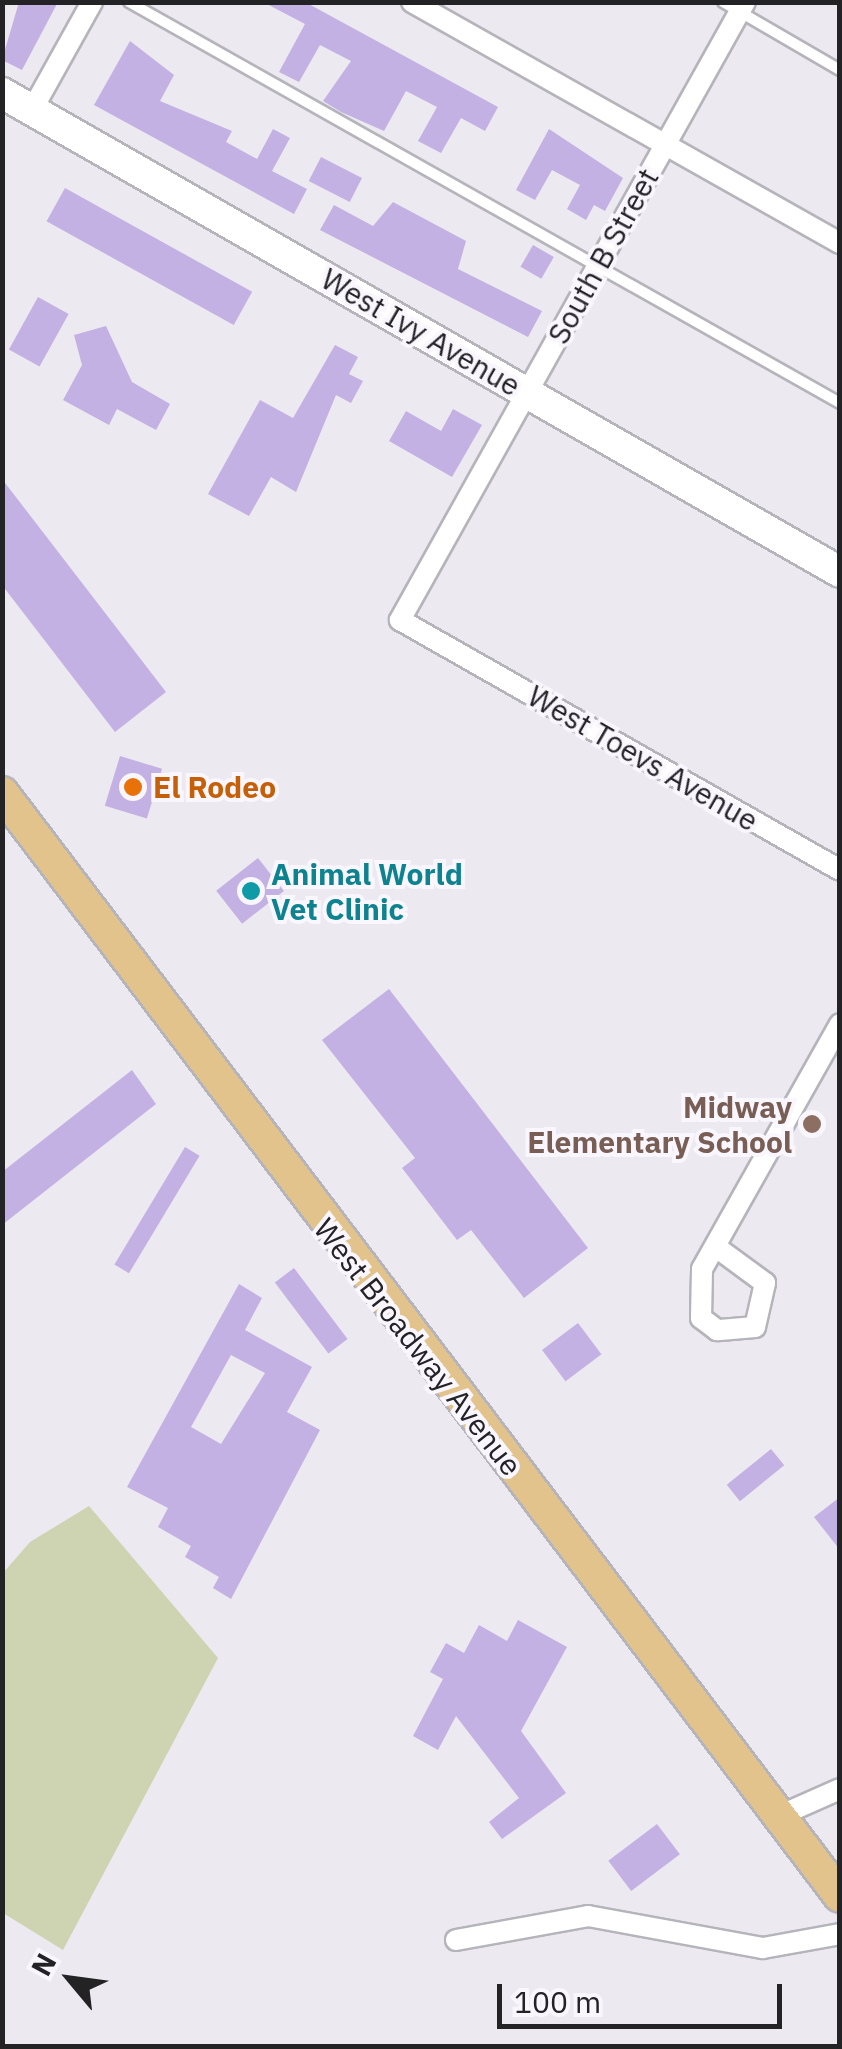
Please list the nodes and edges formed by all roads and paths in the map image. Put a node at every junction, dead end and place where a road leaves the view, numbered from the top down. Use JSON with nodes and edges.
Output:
{"nodes":[{"id":1,"x":92,"y":2,"type":"edge"},
{"id":2,"x":129,"y":2,"type":"edge"},
{"id":3,"x":412,"y":2,"type":"edge"},
{"id":4,"x":736,"y":5,"type":"edge"},
{"id":5,"x":840,"y":70,"type":"edge"},
{"id":6,"x":2,"y":93,"type":"edge"},
{"id":7,"x":32,"y":110,"type":"junction"},
{"id":8,"x":665,"y":145,"type":"junction"},
{"id":9,"x":840,"y":243,"type":"edge"},
{"id":10,"x":600,"y":262,"type":"junction"},
{"id":11,"x":527,"y":392,"type":"junction"},
{"id":12,"x":840,"y":404,"type":"edge"},
{"id":13,"x":840,"y":572,"type":"edge"},
{"id":14,"x":446,"y":646,"type":"joint"},
{"id":15,"x":2,"y":792,"type":"edge"},
{"id":16,"x":840,"y":870,"type":"edge"},
{"id":17,"x":840,"y":1024,"type":"edge"},
{"id":18,"x":716,"y":1247,"type":"dead end"},
{"id":19,"x":840,"y":1789,"type":"edge"},
{"id":20,"x":782,"y":1815,"type":"junction"},
{"id":21,"x":840,"y":1896,"type":"edge"},
{"id":22,"x":840,"y":1934,"type":"edge"},
{"id":23,"x":456,"y":1940,"type":"dead end"}],
"edges":[{"from":1,"to":7,"type":"street"},
{"from":2,"to":10,"type":"lane"},
{"from":3,"to":8,"type":"street"},
{"from":4,"to":5,"type":"lane"},
{"from":4,"to":8,"type":"street","name":"South B Street"},
{"from":6,"to":7,"type":"street","name":"West Ivy Avenue"},
{"from":7,"to":11,"type":"street","name":"West Ivy Avenue"},
{"from":8,"to":9,"type":"street"},
{"from":8,"to":10,"type":"street","name":"South B Street"},
{"from":10,"to":11,"type":"street","name":"South B Street"},
{"from":10,"to":12,"type":"lane"},
{"from":11,"to":13,"type":"street","name":"West Ivy Avenue"},
{"from":11,"to":14,"type":"street","name":"South B Street"},
{"from":14,"to":16,"type":"street","name":"West Toevs Avenue"},
{"from":15,"to":20,"type":"main road","name":"West Broadway Avenue"},
{"from":17,"to":18,"type":"street"},
{"from":19,"to":20,"type":"street"},
{"from":20,"to":21,"type":"main road","name":"West Broadway Avenue"},
{"from":22,"to":23,"type":"street"}]}
